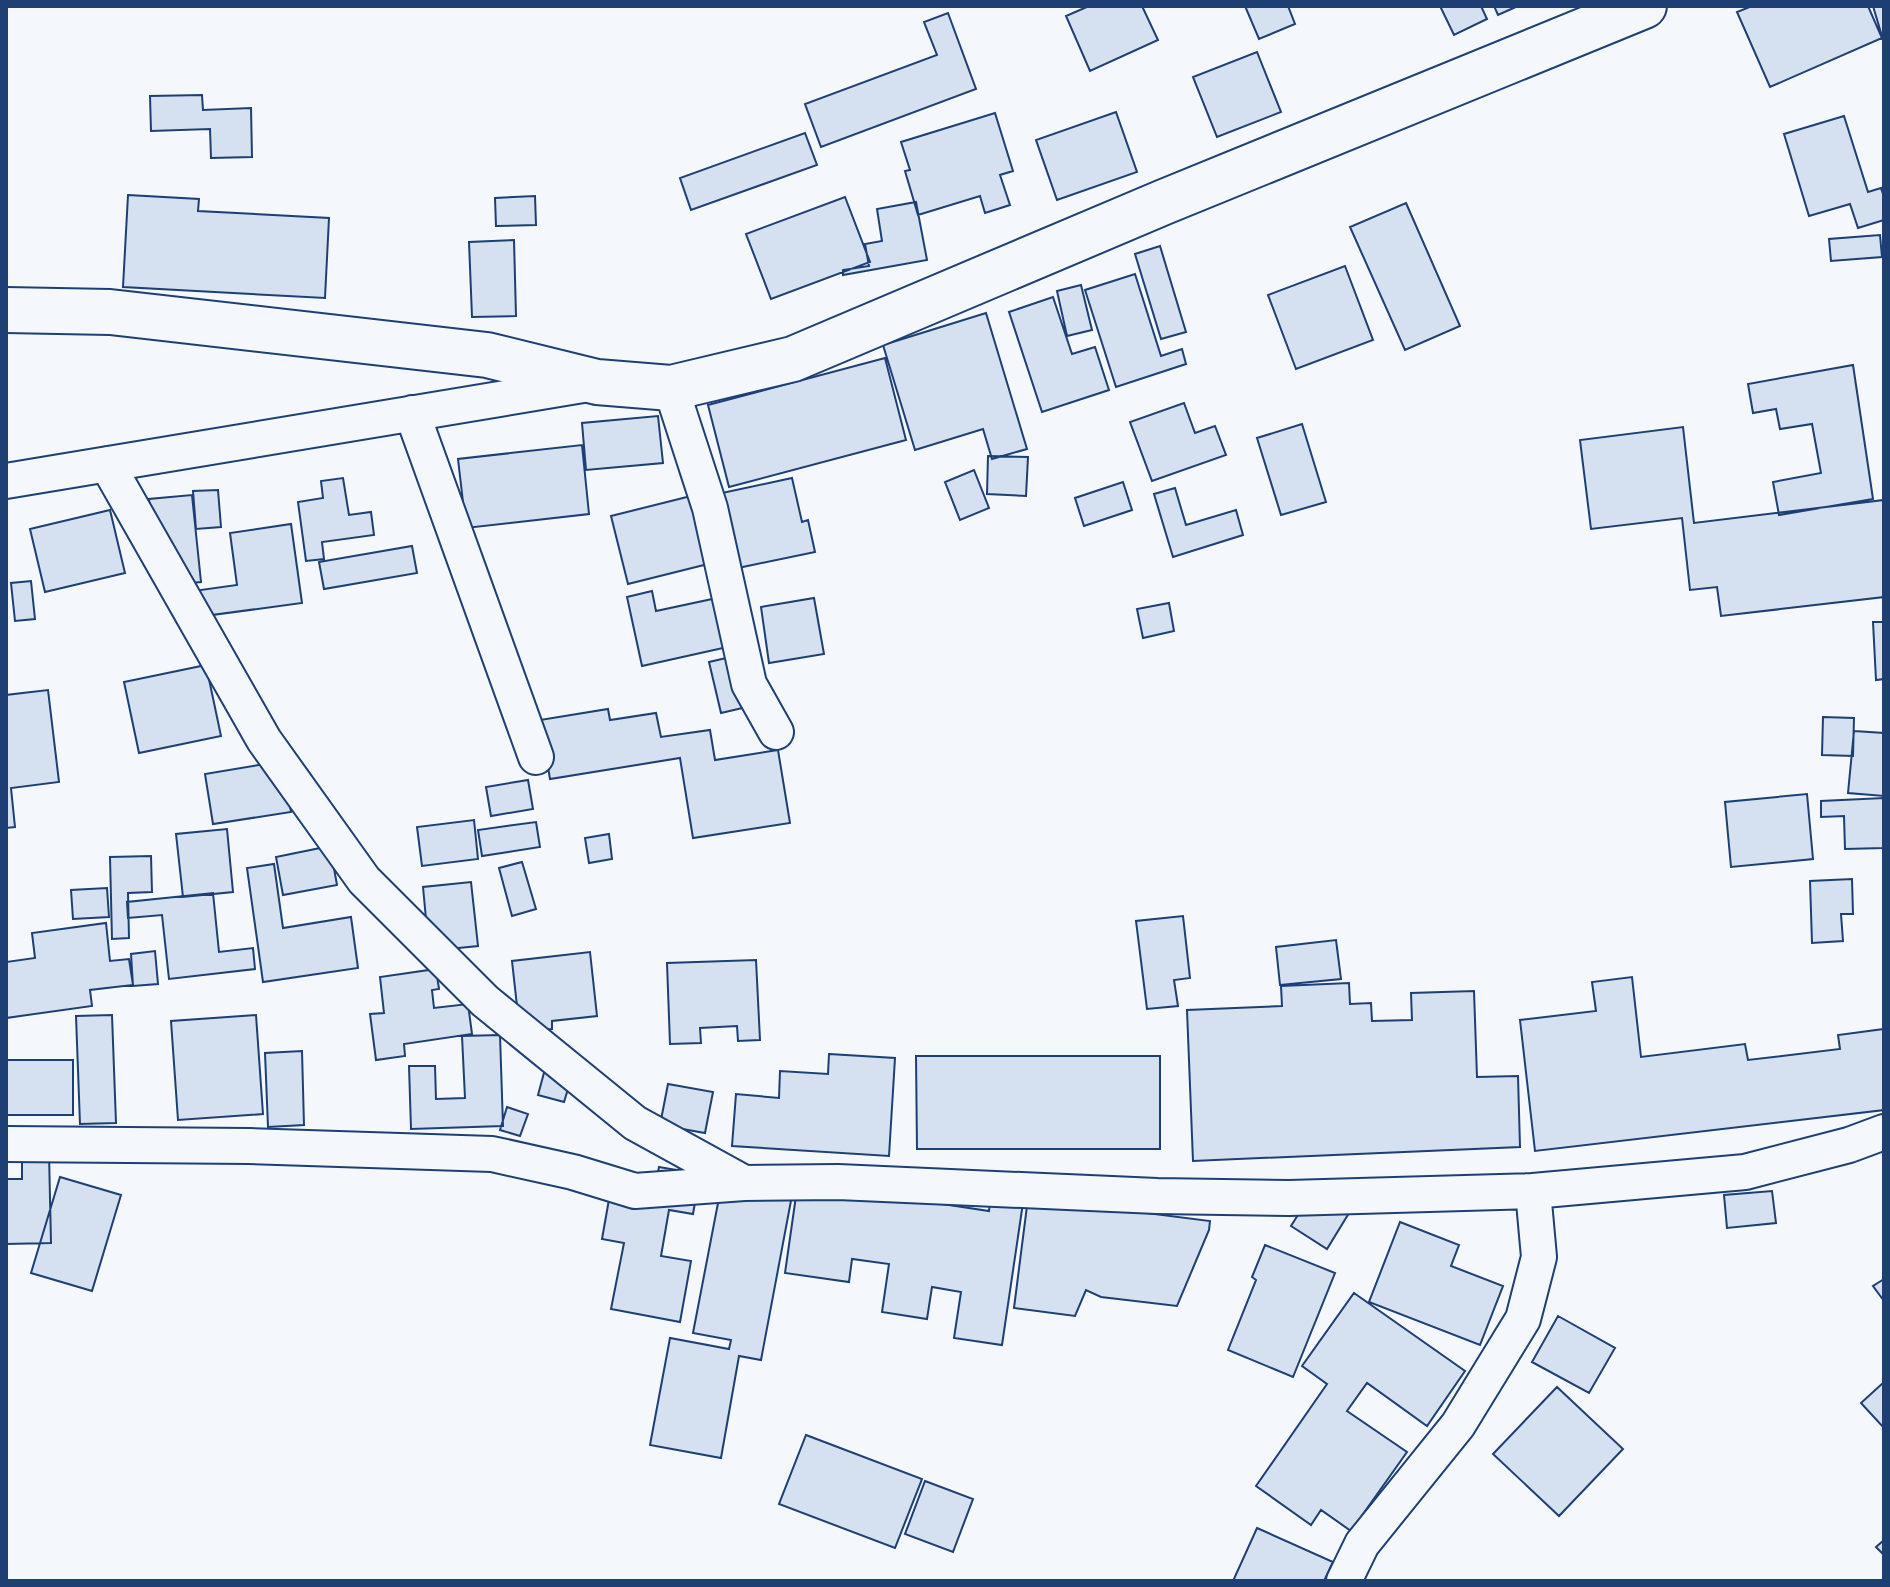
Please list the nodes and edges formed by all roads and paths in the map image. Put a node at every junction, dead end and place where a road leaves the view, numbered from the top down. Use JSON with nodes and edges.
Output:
{"nodes":[{"id":1,"x":1644,"y":6,"type":"edge"},
{"id":2,"x":6,"y":310,"type":"edge"},
{"id":3,"x":597,"y":382,"type":"junction"},
{"id":4,"x":671,"y":388,"type":"junction"},
{"id":5,"x":412,"y":413,"type":"junction"},
{"id":6,"x":107,"y":464,"type":"junction"},
{"id":7,"x":6,"y":481,"type":"edge"},
{"id":8,"x":776,"y":732,"type":"dead end"},
{"id":9,"x":536,"y":757,"type":"dead end"},
{"id":10,"x":1884,"y":1132,"type":"edge"},
{"id":11,"x":6,"y":1144,"type":"edge"},
{"id":12,"x":744,"y":1183,"type":"junction"},
{"id":13,"x":1533,"y":1191,"type":"junction"},
{"id":14,"x":1344,"y":1581,"type":"edge"}],
"edges":[{"from":1,"to":4,"type":"main road"},
{"from":2,"to":3,"type":"main road"},
{"from":3,"to":4,"type":"main road"},
{"from":3,"to":5,"type":"street"},
{"from":4,"to":8,"type":"street"},
{"from":5,"to":6,"type":"street"},
{"from":5,"to":9,"type":"street"},
{"from":6,"to":7,"type":"street"},
{"from":6,"to":12,"type":"street"},
{"from":10,"to":13,"type":"street"},
{"from":11,"to":12,"type":"street"},
{"from":12,"to":13,"type":"street"},
{"from":13,"to":14,"type":"street"}]}
